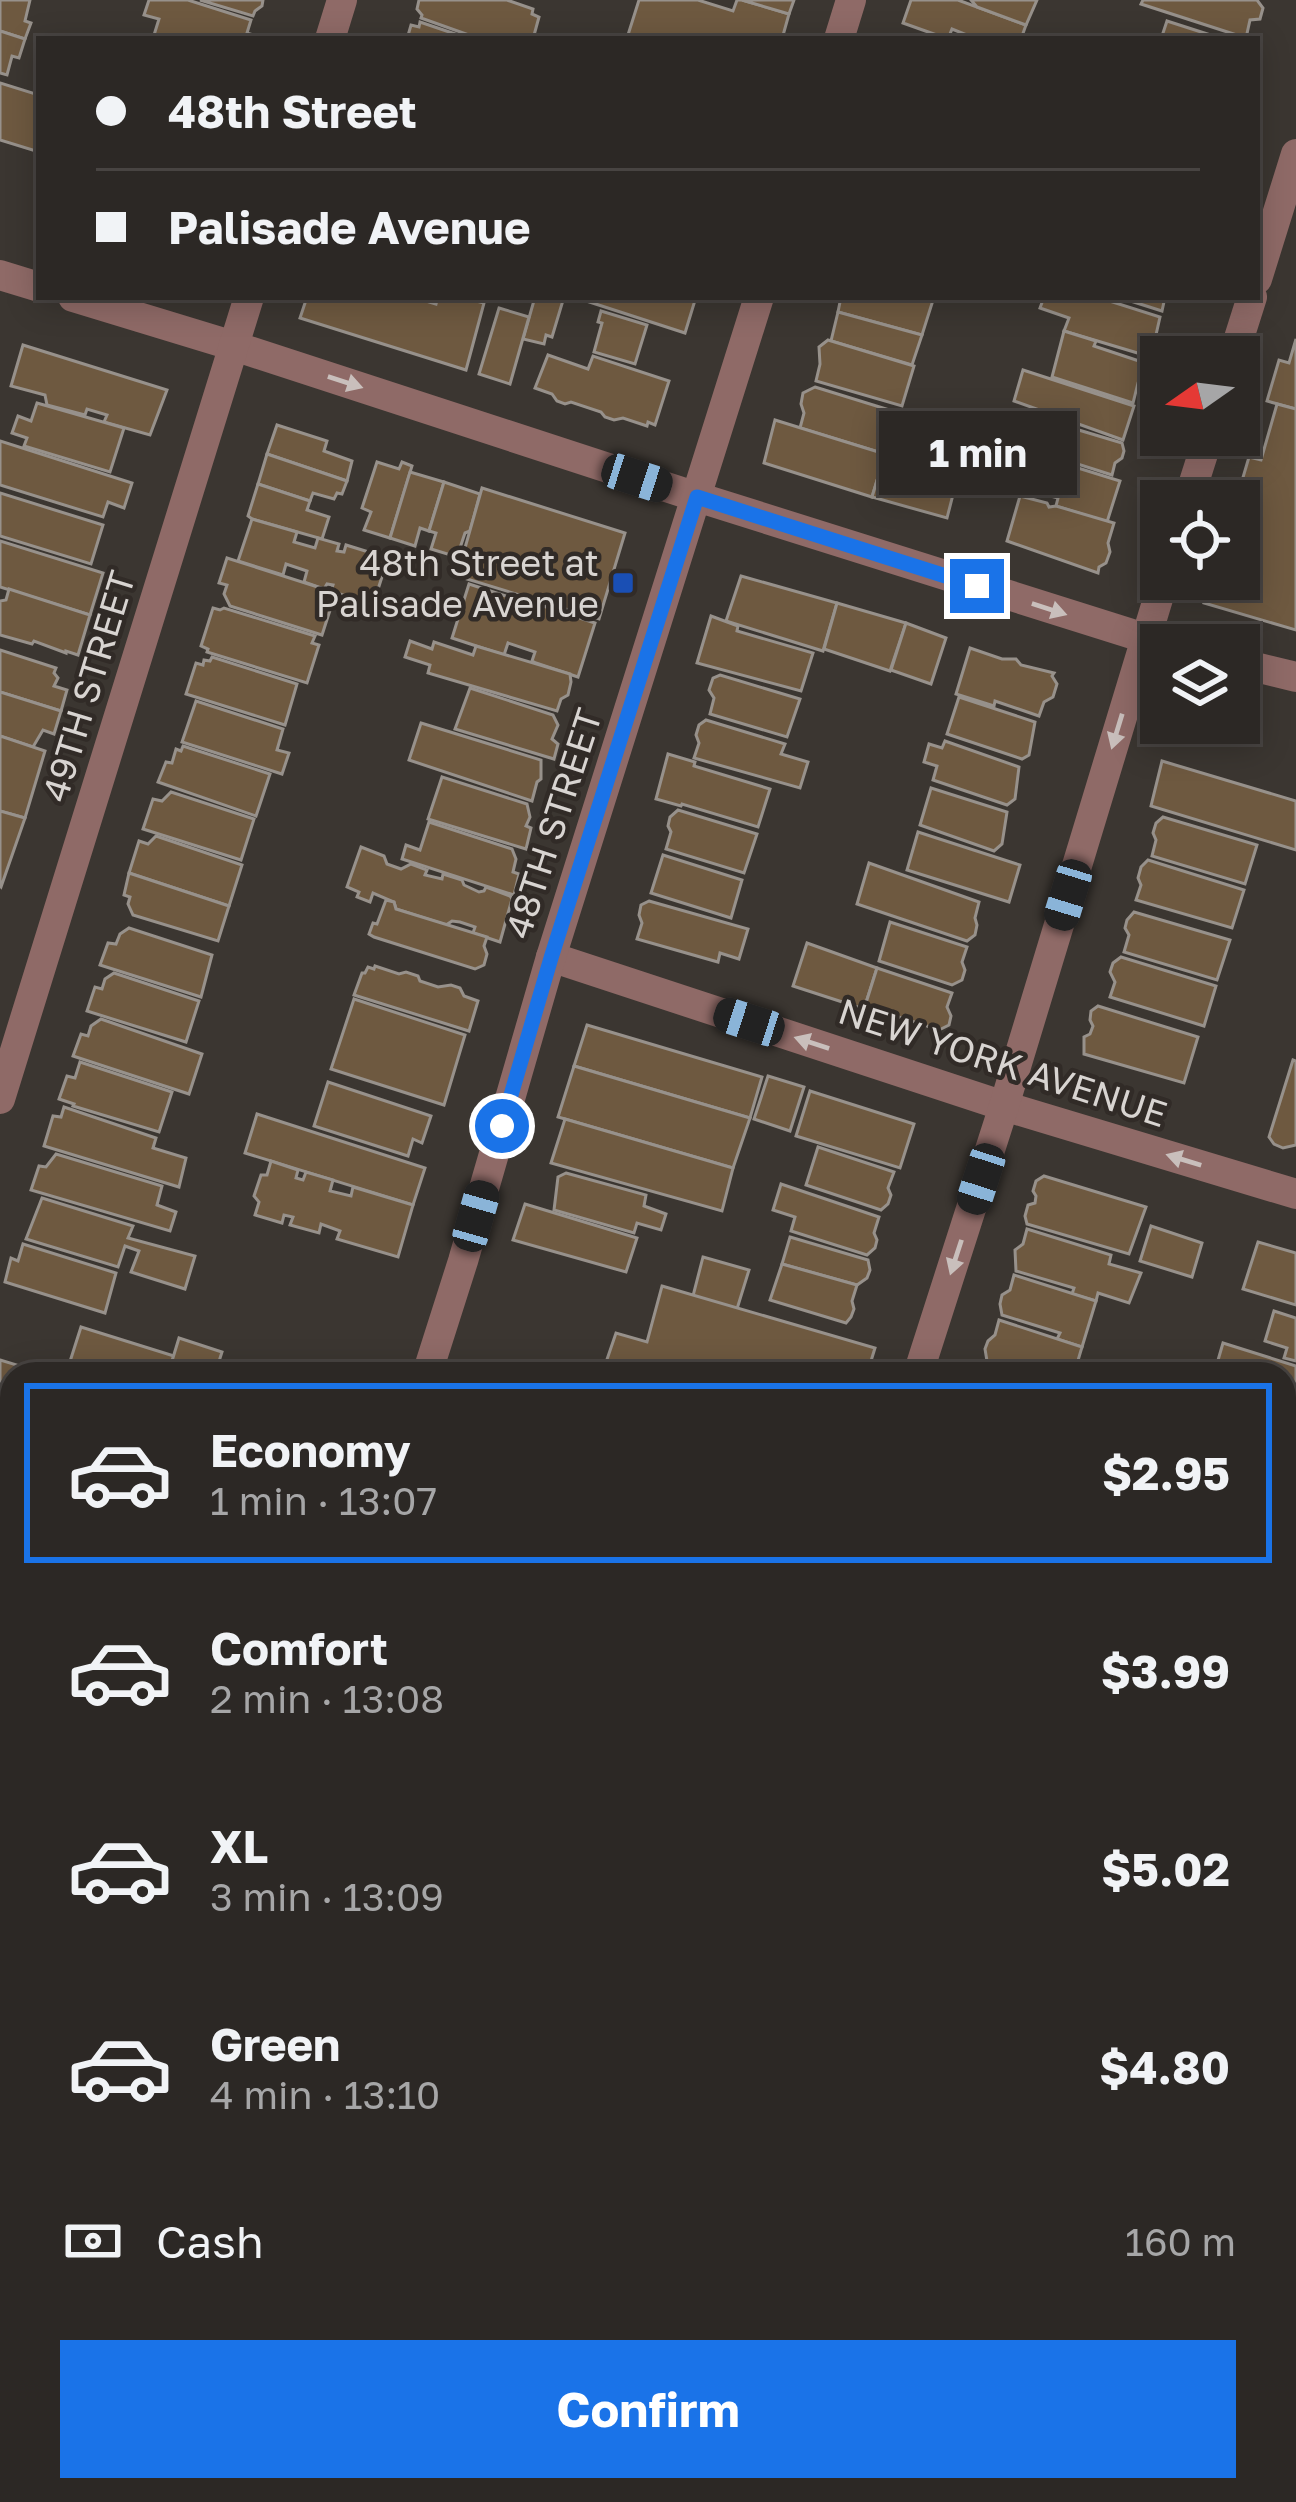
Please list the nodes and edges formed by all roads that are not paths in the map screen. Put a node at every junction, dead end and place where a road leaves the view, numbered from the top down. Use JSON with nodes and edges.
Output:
{"nodes":[{"id":1,"x":342,"y":0,"type":"edge"},
{"id":2,"x":851,"y":0,"type":"edge"},
{"id":3,"x":331,"y":36,"type":"edge"},
{"id":4,"x":840,"y":36,"type":"edge"},
{"id":5,"x":1296,"y":154,"type":"edge"},
{"id":6,"x":1260,"y":270,"type":"edge"},
{"id":7,"x":0,"y":275,"type":"edge"},
{"id":8,"x":36,"y":286,"type":"edge"},
{"id":9,"x":83,"y":300,"type":"edge"},
{"id":10,"x":248,"y":300,"type":"edge"},
{"id":11,"x":758,"y":300,"type":"edge"},
{"id":12,"x":1251,"y":300,"type":"edge"},
{"id":13,"x":1240,"y":336,"type":"edge"},
{"id":14,"x":234,"y":346,"type":"junction"},
{"id":15,"x":697,"y":497,"type":"junction"},
{"id":16,"x":1140,"y":637,"type":"edge"},
{"id":17,"x":1260,"y":668,"type":"edge"},
{"id":18,"x":1296,"y":677,"type":"edge"},
{"id":19,"x":1140,"y":691,"type":"edge"},
{"id":20,"x":551,"y":958,"type":"junction"},
{"id":21,"x":0,"y":1099,"type":"edge"},
{"id":22,"x":1004,"y":1106,"type":"junction"},
{"id":23,"x":1296,"y":1194,"type":"edge"},
{"id":24,"x":431,"y":1362,"type":"edge"},
{"id":25,"x":922,"y":1362,"type":"edge"}],
"edges":[{"from":1,"to":3,"type":"street"},
{"from":2,"to":4,"type":"street"},
{"from":5,"to":6,"type":"street"},
{"from":7,"to":8,"type":"street"},
{"from":9,"to":14,"type":"street"},
{"from":10,"to":14,"type":"street","name":"49TH STREET"},
{"from":11,"to":15,"type":"street","name":"48TH STREET"},
{"from":12,"to":13,"type":"street"},
{"from":14,"to":15,"type":"street","one_way":true},
{"from":14,"to":21,"type":"street","name":"49TH STREET"},
{"from":15,"to":16,"type":"street","one_way":true},
{"from":15,"to":20,"type":"street","name":"48TH STREET"},
{"from":17,"to":18,"type":"street"},
{"from":19,"to":22,"type":"street","one_way":true},
{"from":22,"to":20,"type":"street","name":"NEW YORK AVENUE","one_way":true},
{"from":20,"to":24,"type":"street","name":"48TH STREET"},
{"from":23,"to":22,"type":"street","name":"NEW YORK AVENUE","one_way":true},
{"from":22,"to":25,"type":"street","one_way":true}]}
